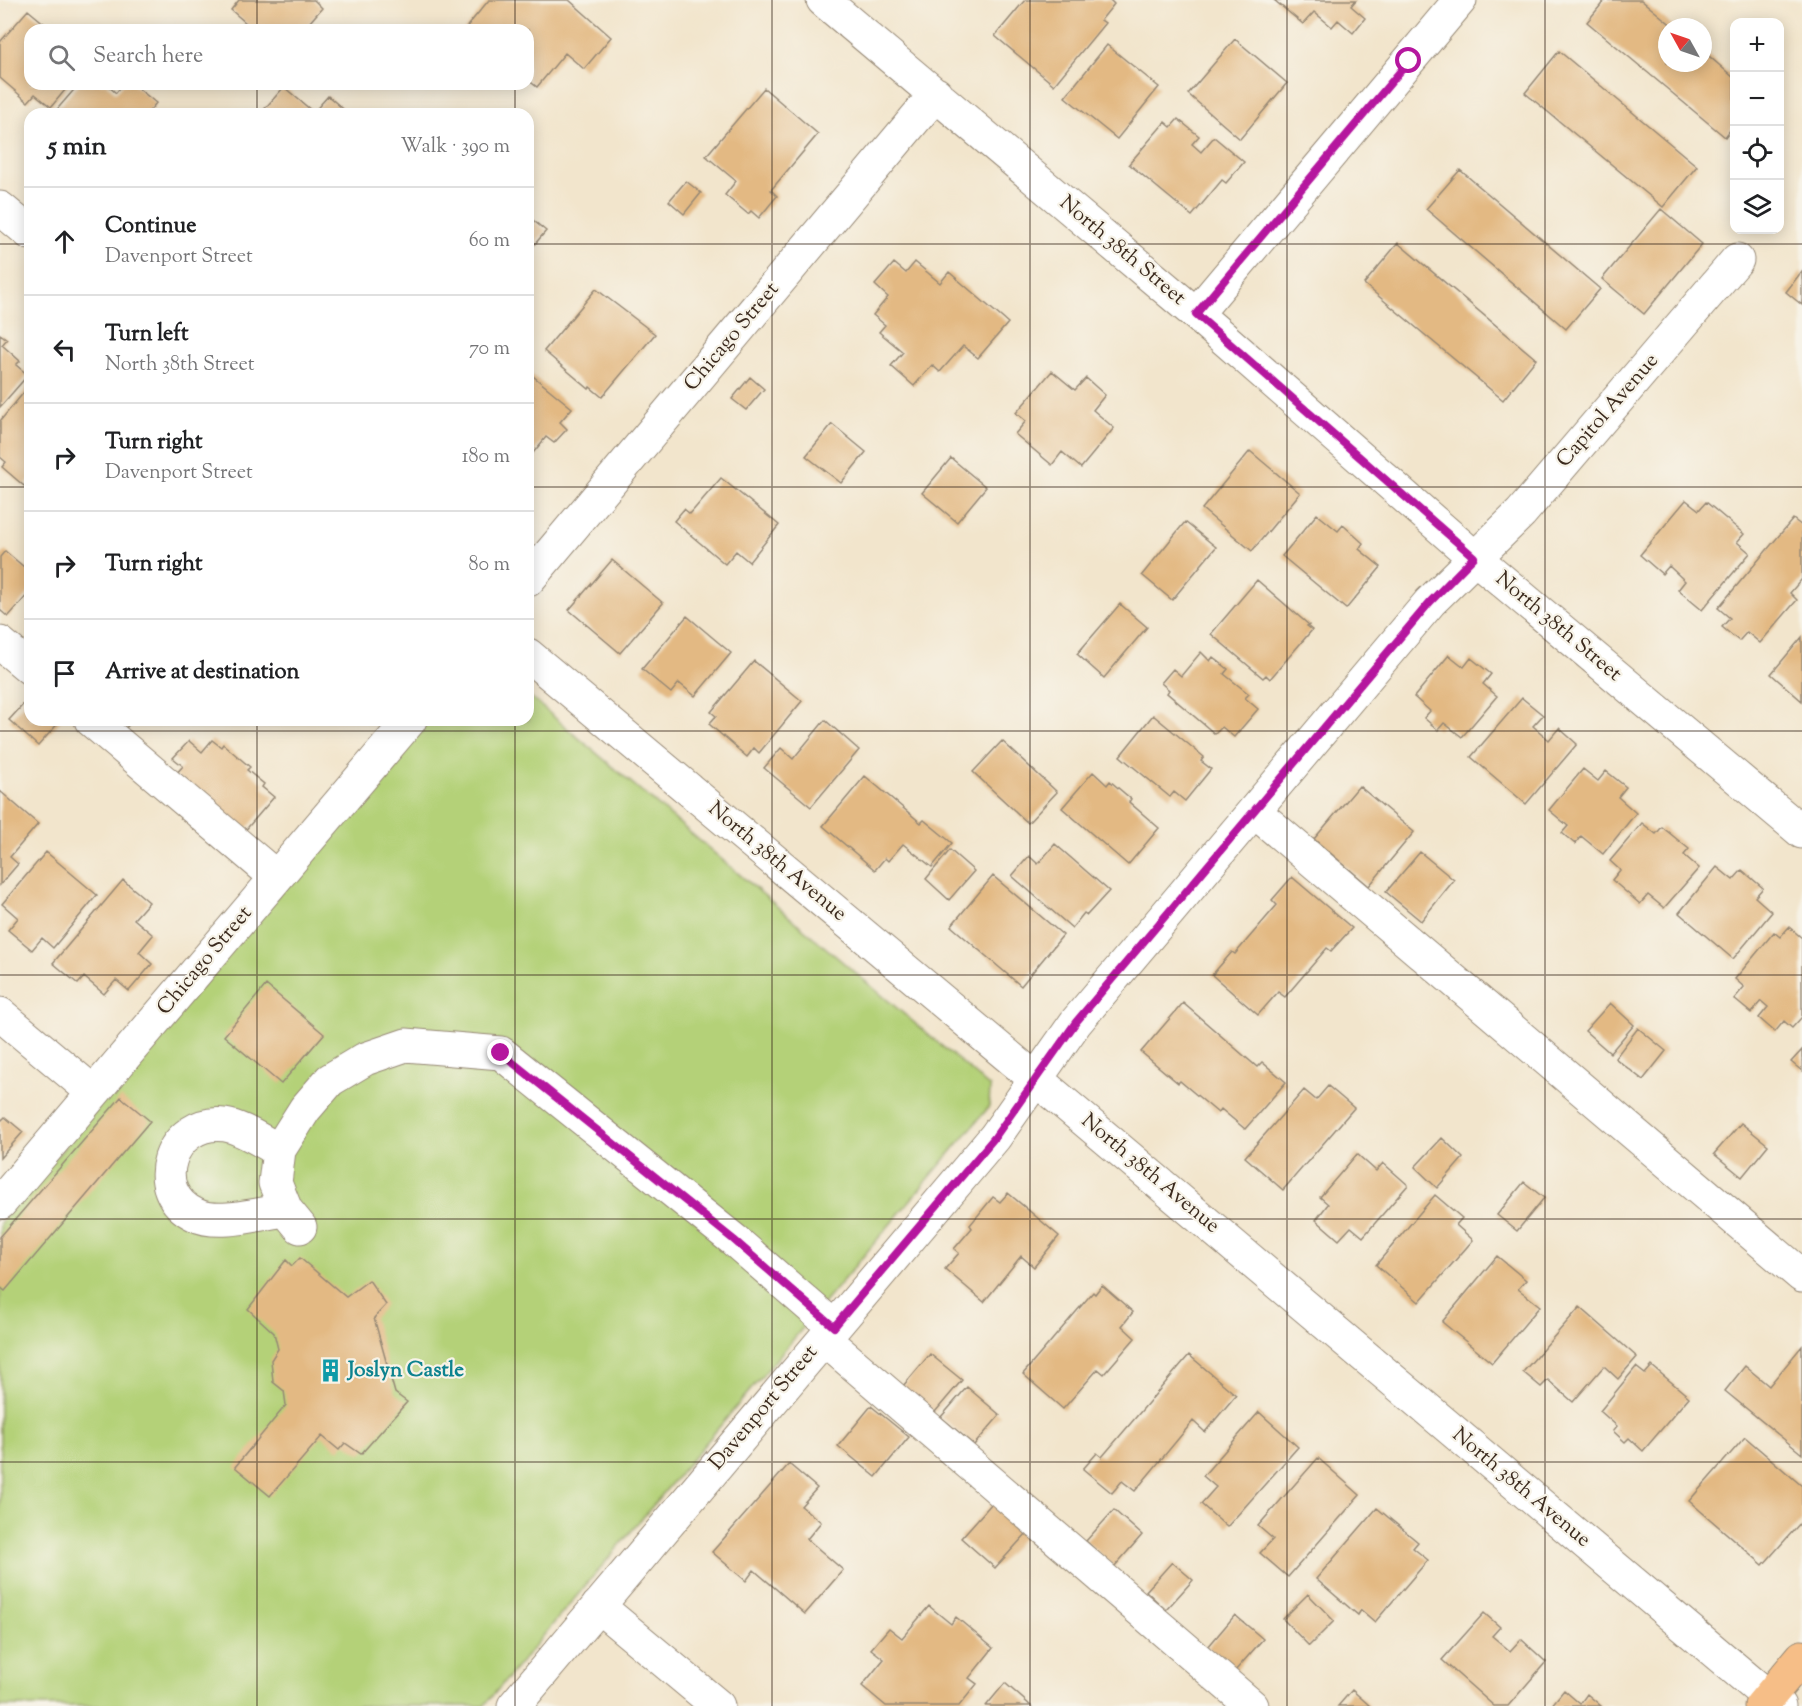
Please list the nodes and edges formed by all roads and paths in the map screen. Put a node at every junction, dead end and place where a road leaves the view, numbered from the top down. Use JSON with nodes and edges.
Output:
{"nodes":[{"id":1,"x":823,"y":0,"type":"edge"},
{"id":2,"x":1460,"y":0,"type":"edge"},
{"id":3,"x":936,"y":94,"type":"junction"},
{"id":4,"x":0,"y":208,"type":"edge"},
{"id":5,"x":24,"y":228,"type":"edge"},
{"id":6,"x":1737,"y":260,"type":"dead end"},
{"id":7,"x":1196,"y":314,"type":"junction"},
{"id":8,"x":1474,"y":557,"type":"junction"},
{"id":9,"x":534,"y":573,"type":"edge"},
{"id":10,"x":0,"y":643,"type":"edge"},
{"id":11,"x":534,"y":660,"type":"edge"},
{"id":12,"x":24,"y":663,"type":"edge"},
{"id":13,"x":98,"y":726,"type":"edge"},
{"id":14,"x":405,"y":726,"type":"edge"},
{"id":15,"x":1254,"y":811,"type":"junction"},
{"id":16,"x":1802,"y":832,"type":"edge"},
{"id":17,"x":276,"y":877,"type":"junction"},
{"id":18,"x":0,"y":1014,"type":"edge"},
{"id":19,"x":1036,"y":1078,"type":"junction"},
{"id":20,"x":93,"y":1092,"type":"junction"},
{"id":21,"x":279,"y":1150,"type":"junction"},
{"id":22,"x":0,"y":1203,"type":"edge"},
{"id":23,"x":1802,"y":1276,"type":"edge"},
{"id":24,"x":829,"y":1333,"type":"junction"},
{"id":25,"x":598,"y":1606,"type":"junction"},
{"id":26,"x":1802,"y":1657,"type":"edge"},
{"id":27,"x":1769,"y":1703,"type":"edge"},
{"id":28,"x":514,"y":1706,"type":"edge"},
{"id":29,"x":718,"y":1706,"type":"edge"},
{"id":30,"x":1252,"y":1706,"type":"edge"}],
"edges":[{"from":1,"to":3,"type":"street","name":"North 38th Street"},
{"from":2,"to":7,"type":"street"},
{"from":3,"to":7,"type":"street","name":"North 38th Street"},
{"from":3,"to":9,"type":"street","name":"Chicago Street"},
{"from":4,"to":5,"type":"street"},
{"from":6,"to":8,"type":"street","name":"Capitol Avenue"},
{"from":7,"to":8,"type":"street","name":"North 38th Street"},
{"from":8,"to":15,"type":"street","name":"Davenport Street"},
{"from":8,"to":16,"type":"street","name":"North 38th Street"},
{"from":10,"to":12,"type":"street"},
{"from":11,"to":19,"type":"street","name":"North 38th Avenue"},
{"from":13,"to":17,"type":"street"},
{"from":14,"to":17,"type":"street","name":"Chicago Street"},
{"from":15,"to":19,"type":"street","name":"Davenport Street"},
{"from":15,"to":23,"type":"street"},
{"from":17,"to":20,"type":"street","name":"Chicago Street"},
{"from":18,"to":20,"type":"street"},
{"from":19,"to":24,"type":"street","name":"Davenport Street"},
{"from":19,"to":27,"type":"street","name":"North 38th Avenue"},
{"from":20,"to":22,"type":"street","name":"Chicago Street"},
{"from":21,"to":21,"type":"street"},
{"from":21,"to":24,"type":"street"},
{"from":24,"to":25,"type":"street","name":"Davenport Street"},
{"from":24,"to":30,"type":"street"},
{"from":25,"to":28,"type":"street","name":"Davenport Street"},
{"from":25,"to":29,"type":"street"},
{"from":26,"to":27,"type":"highway"}]}
